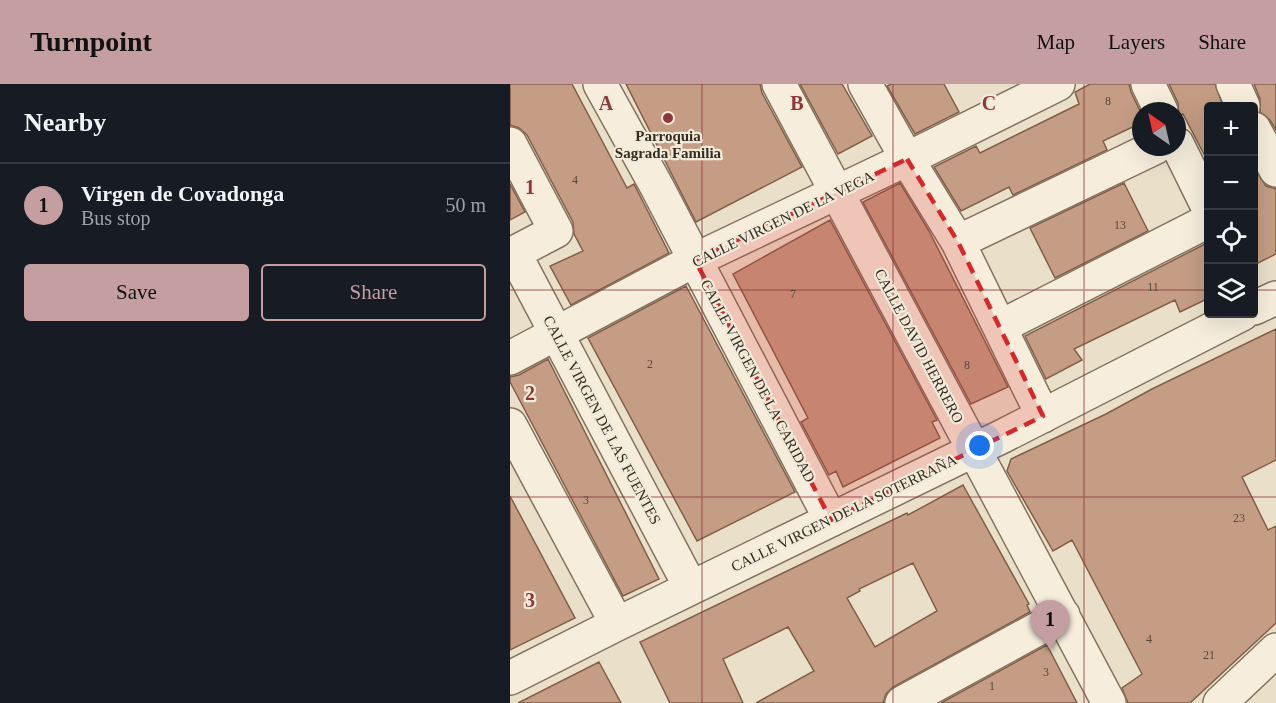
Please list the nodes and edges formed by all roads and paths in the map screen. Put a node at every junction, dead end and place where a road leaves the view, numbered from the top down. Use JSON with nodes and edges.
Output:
{"nodes":[{"id":1,"x":600,"y":84,"type":"edge"},
{"id":2,"x":779,"y":84,"type":"edge"},
{"id":3,"x":865,"y":84,"type":"edge"},
{"id":4,"x":1058,"y":84,"type":"edge"},
{"id":5,"x":1148,"y":84,"type":"edge"},
{"id":6,"x":1233,"y":84,"type":"edge"},
{"id":7,"x":1157,"y":102,"type":"edge"},
{"id":8,"x":1241,"y":102,"type":"edge"},
{"id":9,"x":1258,"y":136,"type":"edge"},
{"id":10,"x":510,"y":144,"type":"edge"},
{"id":11,"x":1137,"y":156,"type":"edge"},
{"id":12,"x":1183,"y":156,"type":"edge"},
{"id":13,"x":907,"y":159,"type":"junction"},
{"id":14,"x":1276,"y":170,"type":"edge"},
{"id":15,"x":837,"y":192,"type":"junction"},
{"id":16,"x":1204,"y":197,"type":"edge"},
{"id":17,"x":1204,"y":224,"type":"edge"},
{"id":18,"x":958,"y":242,"type":"junction"},
{"id":19,"x":512,"y":254,"type":"edge"},
{"id":20,"x":695,"y":260,"type":"junction"},
{"id":21,"x":1230,"y":318,"type":"edge"},
{"id":22,"x":1000,"y":327,"type":"junction"},
{"id":23,"x":556,"y":333,"type":"junction"},
{"id":24,"x":510,"y":358,"type":"edge"},
{"id":25,"x":1043,"y":416,"type":"junction"},
{"id":26,"x":510,"y":425,"type":"edge"},
{"id":27,"x":974,"y":450,"type":"junction"},
{"id":28,"x":831,"y":520,"type":"junction"},
{"id":29,"x":691,"y":588,"type":"junction"},
{"id":30,"x":1063,"y":615,"type":"junction"},
{"id":31,"x":617,"y":624,"type":"junction"},
{"id":32,"x":1276,"y":650,"type":"edge"},
{"id":33,"x":510,"y":678,"type":"edge"},
{"id":34,"x":902,"y":703,"type":"edge"},
{"id":35,"x":1109,"y":703,"type":"edge"},
{"id":36,"x":1220,"y":703,"type":"edge"}],
"edges":[{"from":1,"to":20,"type":"street","name":"CALLE VIRGEN DE LA CARIDAD"},
{"from":2,"to":15,"type":"street","name":"CALLE DAVID HERRERO"},
{"from":3,"to":13,"type":"street"},
{"from":4,"to":13,"type":"street","name":"CALLE VIRGEN DE LA VEGA"},
{"from":5,"to":7,"type":"street"},
{"from":6,"to":8,"type":"street"},
{"from":9,"to":14,"type":"street"},
{"from":10,"to":19,"type":"street","name":"CALLE VIRGEN DE LAS FUENTES"},
{"from":11,"to":18,"type":"street"},
{"from":12,"to":16,"type":"street"},
{"from":13,"to":15,"type":"street","name":"CALLE VIRGEN DE LA VEGA"},
{"from":13,"to":18,"type":"street"},
{"from":15,"to":20,"type":"street","name":"CALLE VIRGEN DE LA VEGA"},
{"from":15,"to":27,"type":"street","name":"CALLE DAVID HERRERO"},
{"from":17,"to":22,"type":"street"},
{"from":18,"to":22,"type":"street"},
{"from":19,"to":23,"type":"street","name":"CALLE VIRGEN DE LAS FUENTES"},
{"from":20,"to":23,"type":"street","name":"CALLE VIRGEN DE LA VEGA"},
{"from":20,"to":28,"type":"street","name":"CALLE VIRGEN DE LA CARIDAD"},
{"from":21,"to":25,"type":"street","name":"CALLE VIRGEN DE LA SOTERRAÑA"},
{"from":22,"to":25,"type":"street"},
{"from":23,"to":24,"type":"street","name":"CALLE VIRGEN DE LA VEGA"},
{"from":23,"to":29,"type":"street","name":"CALLE VIRGEN DE LAS FUENTES"},
{"from":25,"to":27,"type":"street","name":"CALLE VIRGEN DE LA SOTERRAÑA"},
{"from":26,"to":31,"type":"street"},
{"from":27,"to":28,"type":"street","name":"CALLE VIRGEN DE LA SOTERRAÑA"},
{"from":27,"to":30,"type":"street","name":"CALLE DAVID HERRERO"},
{"from":28,"to":29,"type":"street","name":"CALLE VIRGEN DE LA SOTERRAÑA"},
{"from":29,"to":31,"type":"street","name":"CALLE VIRGEN DE LA SOTERRAÑA"},
{"from":30,"to":34,"type":"street"},
{"from":30,"to":35,"type":"street","name":"CALLE DAVID HERRERO"},
{"from":31,"to":33,"type":"street","name":"CALLE VIRGEN DE LA SOTERRAÑA"},
{"from":32,"to":36,"type":"street"}]}
